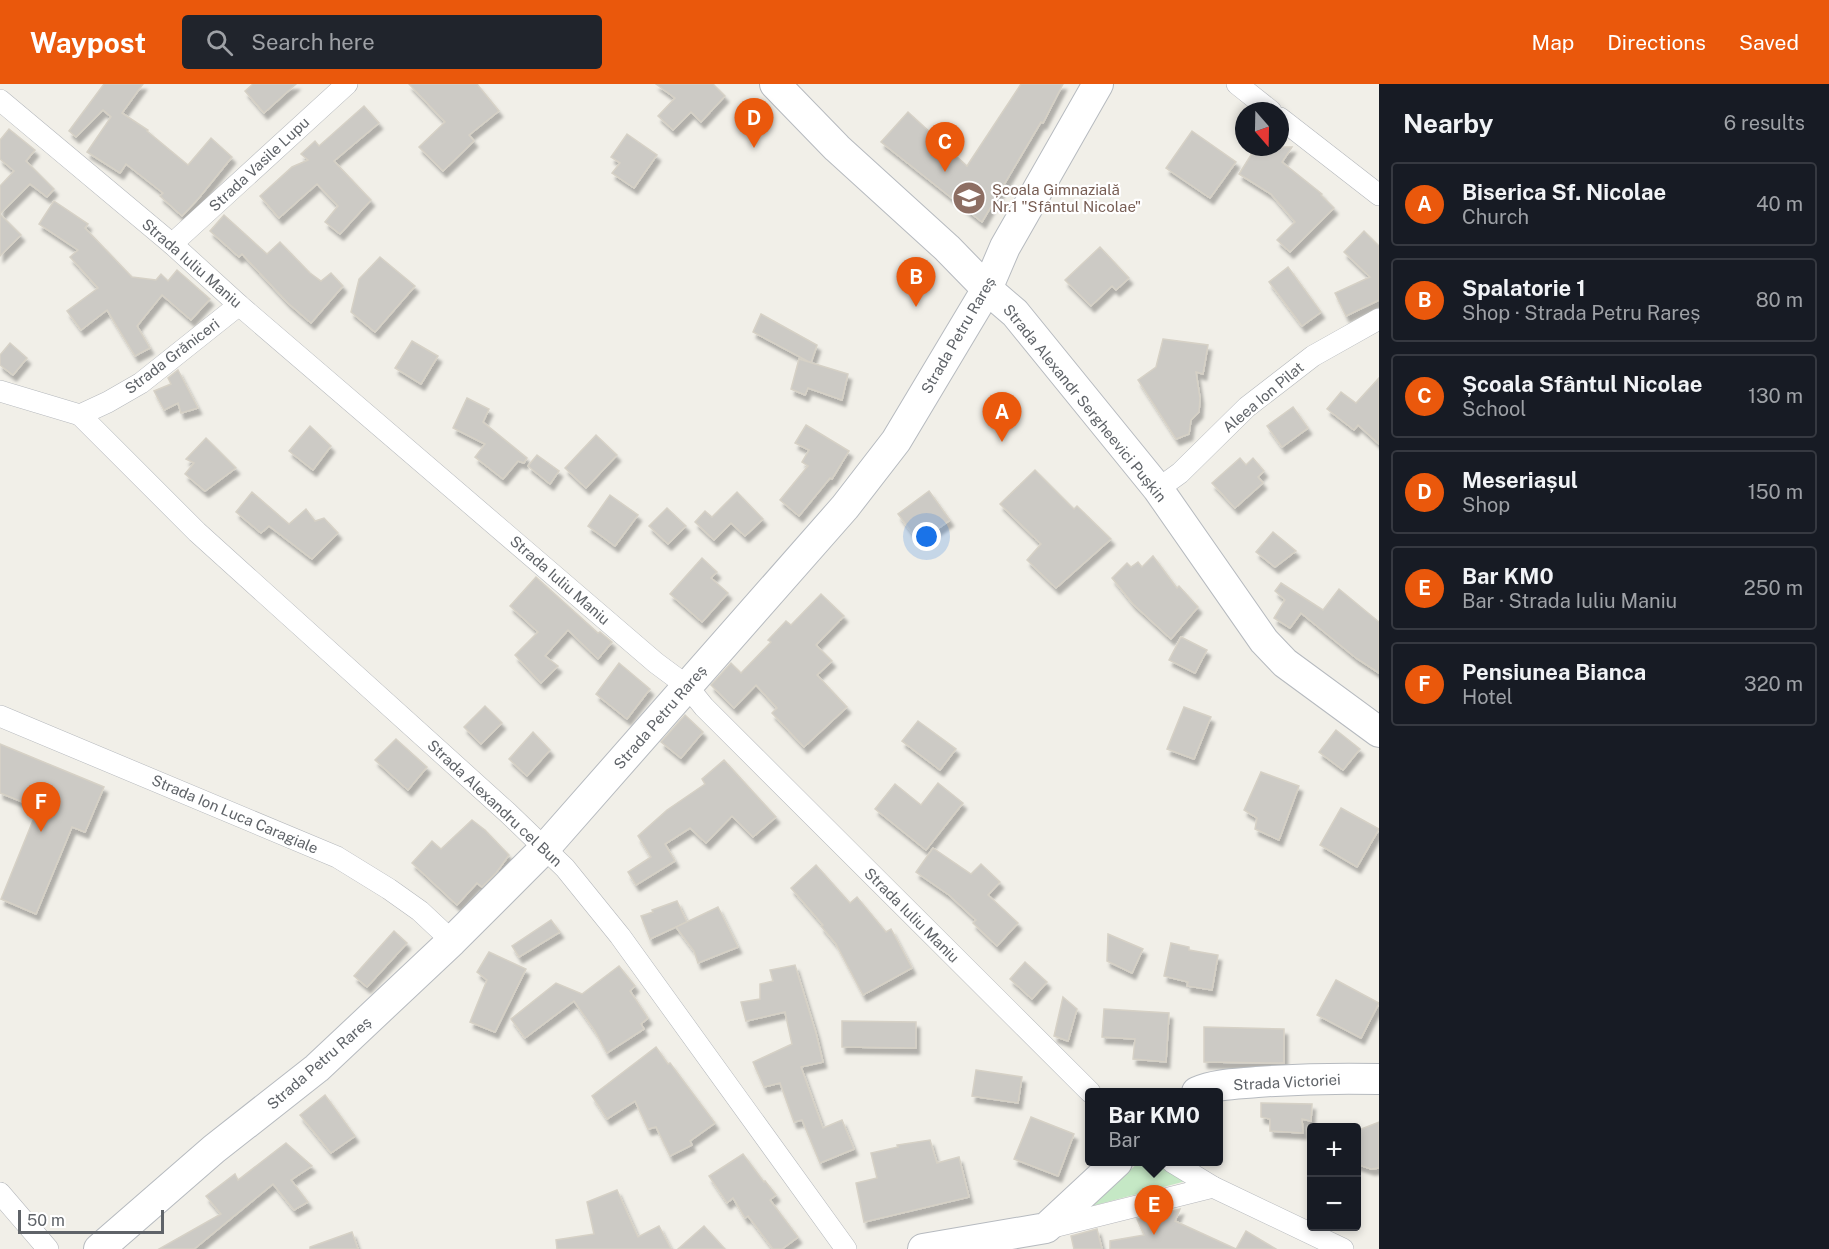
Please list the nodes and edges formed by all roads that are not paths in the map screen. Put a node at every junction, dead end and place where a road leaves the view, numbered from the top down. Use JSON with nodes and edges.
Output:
{"nodes":[{"id":1,"x":347,"y":84,"type":"edge"},
{"id":2,"x":775,"y":84,"type":"edge"},
{"id":3,"x":1098,"y":84,"type":"edge"},
{"id":4,"x":1237,"y":84,"type":"edge"},
{"id":5,"x":0,"y":100,"type":"edge"},
{"id":6,"x":1260,"y":102,"type":"edge"},
{"id":7,"x":1289,"y":125,"type":"edge"},
{"id":8,"x":1379,"y":195,"type":"edge"},
{"id":9,"x":172,"y":244,"type":"junction"},
{"id":10,"x":987,"y":289,"type":"junction"},
{"id":11,"x":240,"y":305,"type":"junction"},
{"id":12,"x":1379,"y":320,"type":"edge"},
{"id":13,"x":0,"y":391,"type":"edge"},
{"id":14,"x":80,"y":415,"type":"junction"},
{"id":15,"x":1158,"y":489,"type":"junction"},
{"id":16,"x":687,"y":686,"type":"junction"},
{"id":17,"x":0,"y":716,"type":"edge"},
{"id":18,"x":1379,"y":732,"type":"edge"},
{"id":19,"x":545,"y":848,"type":"junction"},
{"id":20,"x":453,"y":941,"type":"junction"},
{"id":21,"x":1379,"y":1079,"type":"edge"},
{"id":22,"x":1086,"y":1088,"type":"edge"},
{"id":23,"x":1207,"y":1088,"type":"edge"},
{"id":24,"x":1112,"y":1166,"type":"edge"},
{"id":25,"x":1180,"y":1166,"type":"edge"},
{"id":26,"x":1213,"y":1187,"type":"junction"},
{"id":27,"x":0,"y":1193,"type":"edge"},
{"id":28,"x":1046,"y":1228,"type":"junction"},
{"id":29,"x":48,"y":1249,"type":"edge"},
{"id":30,"x":99,"y":1249,"type":"edge"},
{"id":31,"x":846,"y":1249,"type":"edge"},
{"id":32,"x":923,"y":1249,"type":"edge"},
{"id":33,"x":1343,"y":1249,"type":"edge"}],
"edges":[{"from":1,"to":9,"type":"street","name":"Strada Vasile Lupu"},
{"from":2,"to":10,"type":"main road","name":"Strada Alexandr Sergheevici Pușkin"},
{"from":3,"to":10,"type":"main road","name":"Strada Petru Rareș"},
{"from":4,"to":6,"type":"street"},
{"from":5,"to":9,"type":"street","name":"Strada Iuliu Maniu"},
{"from":7,"to":8,"type":"street"},
{"from":9,"to":11,"type":"street","name":"Strada Iuliu Maniu"},
{"from":10,"to":15,"type":"main road","name":"Strada Alexandr Sergheevici Pușkin"},
{"from":10,"to":16,"type":"main road","name":"Strada Petru Rareș"},
{"from":11,"to":14,"type":"street","name":"Strada Grăniceri"},
{"from":11,"to":16,"type":"street","name":"Strada Iuliu Maniu"},
{"from":12,"to":15,"type":"street","name":"Aleea Ion Pilat"},
{"from":13,"to":14,"type":"street"},
{"from":14,"to":19,"type":"street","name":"Strada Alexandru cel Bun"},
{"from":15,"to":18,"type":"main road","name":"Strada Alexandr Sergheevici Pușkin"},
{"from":16,"to":19,"type":"main road","name":"Strada Petru Rareș"},
{"from":16,"to":22,"type":"street","name":"Strada Iuliu Maniu"},
{"from":17,"to":20,"type":"street","name":"Strada Ion Luca Caragiale"},
{"from":19,"to":20,"type":"main road","name":"Strada Petru Rareș"},
{"from":19,"to":31,"type":"street","name":"Strada Alexandru cel Bun"},
{"from":20,"to":30,"type":"main road","name":"Strada Petru Rareș"},
{"from":21,"to":23,"type":"main road","name":"Strada Victoriei"},
{"from":24,"to":28,"type":"main road"},
{"from":25,"to":26,"type":"street"},
{"from":26,"to":28,"type":"street"},
{"from":26,"to":33,"type":"street"},
{"from":27,"to":29,"type":"street"},
{"from":28,"to":32,"type":"main road"}]}
